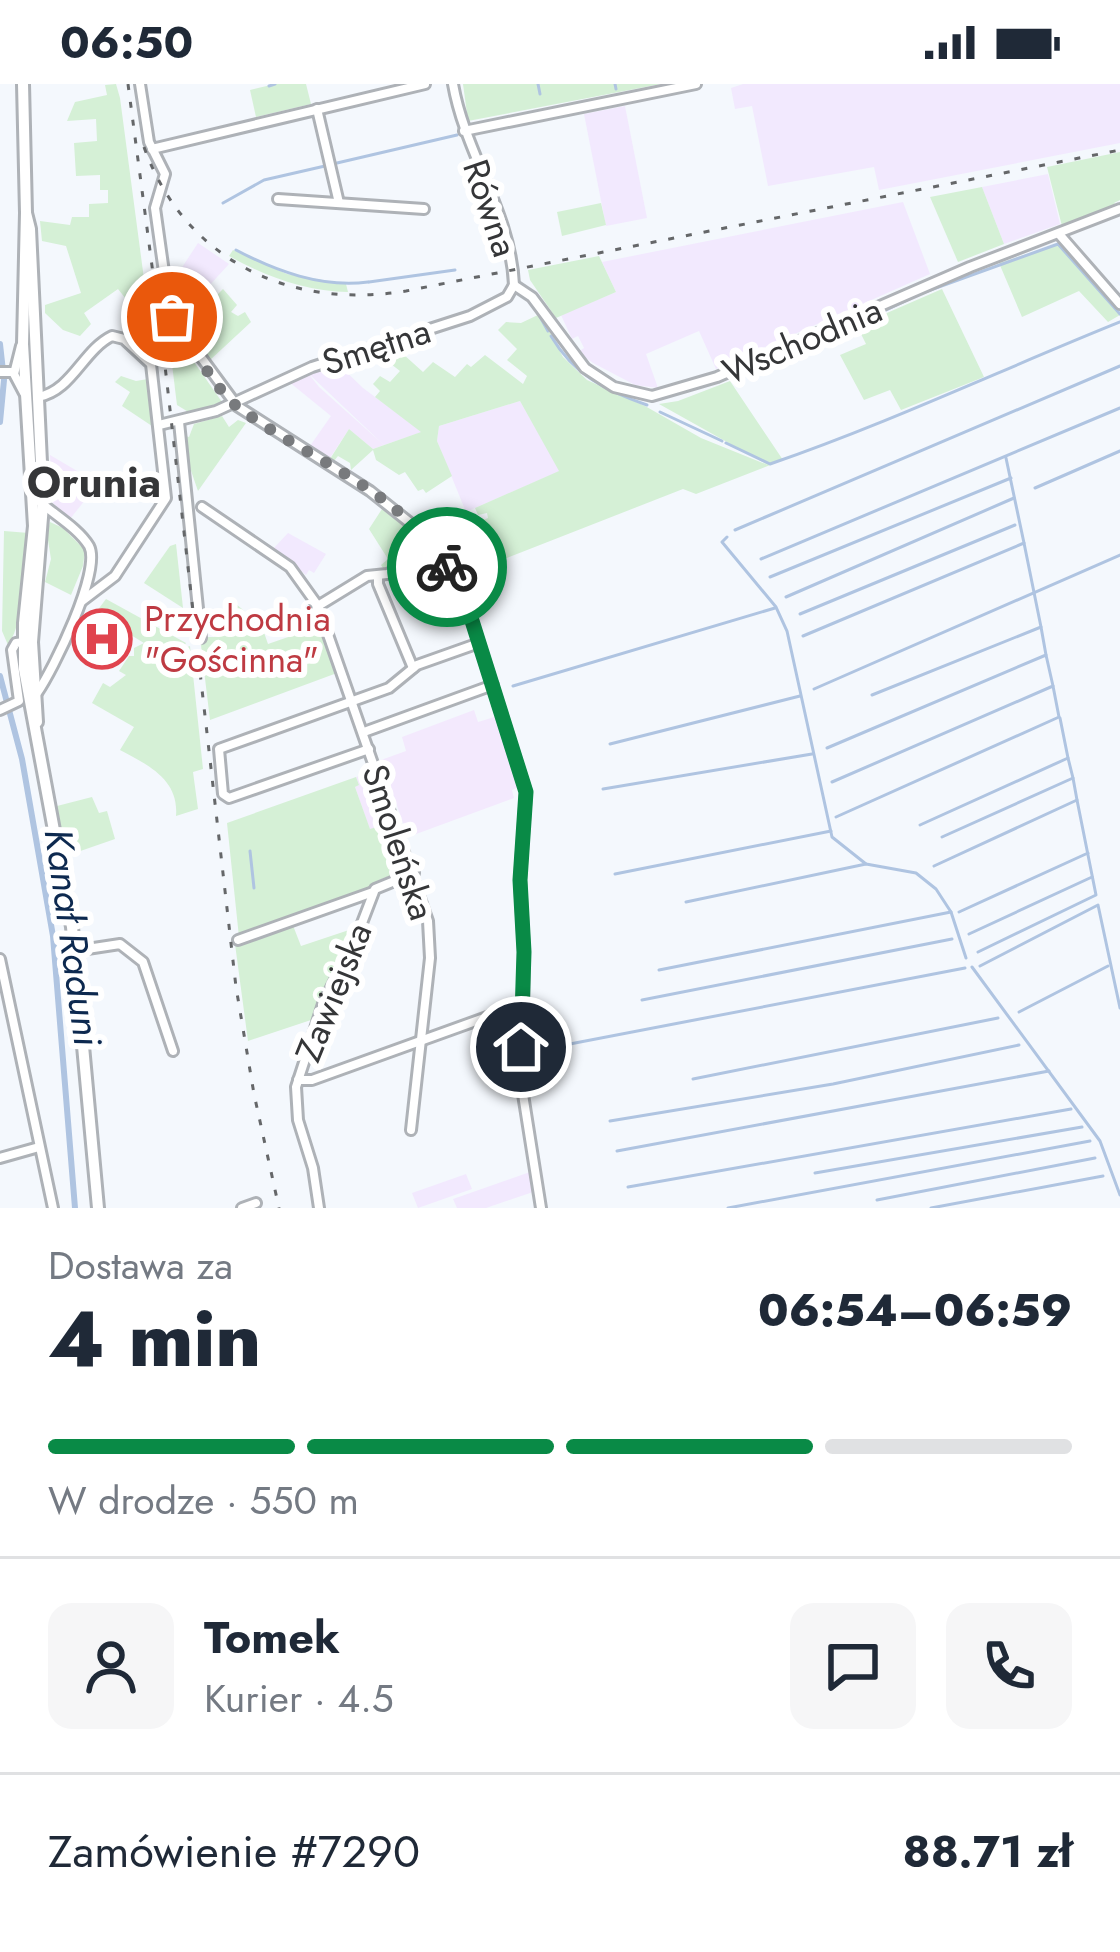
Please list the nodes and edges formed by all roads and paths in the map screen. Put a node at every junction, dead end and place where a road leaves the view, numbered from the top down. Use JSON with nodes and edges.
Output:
{"nodes":[{"id":1,"x":19,"y":84,"type":"edge"},
{"id":2,"x":140,"y":84,"type":"edge"},
{"id":3,"x":425,"y":84,"type":"edge"},
{"id":4,"x":453,"y":84,"type":"edge"},
{"id":5,"x":696,"y":84,"type":"edge"},
{"id":6,"x":317,"y":109,"type":"junction"},
{"id":7,"x":464,"y":131,"type":"junction"},
{"id":8,"x":152,"y":148,"type":"junction"},
{"id":9,"x":278,"y":199,"type":"dead end"},
{"id":10,"x":339,"y":203,"type":"junction"},
{"id":11,"x":424,"y":209,"type":"dead end"},
{"id":12,"x":1120,"y":209,"type":"edge"},
{"id":13,"x":26,"y":213,"type":"junction"},
{"id":14,"x":1060,"y":234,"type":"junction"},
{"id":15,"x":514,"y":285,"type":"junction"},
{"id":16,"x":1120,"y":304,"type":"edge"},
{"id":17,"x":23,"y":344,"type":"junction"},
{"id":18,"x":8,"y":372,"type":"edge"},
{"id":19,"x":32,"y":395,"type":"junction"},
{"id":20,"x":233,"y":403,"type":"junction"},
{"id":21,"x":179,"y":422,"type":"junction"},
{"id":22,"x":159,"y":425,"type":"junction"},
{"id":23,"x":32,"y":496,"type":"junction"},
{"id":24,"x":202,"y":507,"type":"dead end"},
{"id":25,"x":46,"y":513,"type":"junction"},
{"id":26,"x":439,"y":554,"type":"junction"},
{"id":27,"x":90,"y":572,"type":"junction"},
{"id":28,"x":378,"y":575,"type":"junction"},
{"id":29,"x":105,"y":586,"type":"junction"},
{"id":30,"x":82,"y":601,"type":"junction"},
{"id":31,"x":318,"y":606,"type":"junction"},
{"id":32,"x":201,"y":638,"type":"dead end"},
{"id":33,"x":28,"y":642,"type":"junction"},
{"id":34,"x":479,"y":643,"type":"junction"},
{"id":35,"x":33,"y":662,"type":"junction"},
{"id":36,"x":52,"y":663,"type":"junction"},
{"id":37,"x":413,"y":668,"type":"junction"},
{"id":38,"x":493,"y":685,"type":"junction"},
{"id":39,"x":33,"y":689,"type":"junction"},
{"id":40,"x":353,"y":700,"type":"junction"},
{"id":41,"x":1,"y":709,"type":"edge"},
{"id":42,"x":364,"y":733,"type":"junction"},
{"id":43,"x":370,"y":749,"type":"junction"},
{"id":44,"x":414,"y":873,"type":"junction"},
{"id":45,"x":374,"y":892,"type":"junction"},
{"id":46,"x":238,"y":940,"type":"dead end"},
{"id":47,"x":74,"y":951,"type":"junction"},
{"id":48,"x":0,"y":959,"type":"edge"},
{"id":49,"x":523,"y":1004,"type":"junction"},
{"id":50,"x":420,"y":1040,"type":"junction"},
{"id":51,"x":173,"y":1051,"type":"dead end"},
{"id":52,"x":298,"y":1080,"type":"junction"},
{"id":53,"x":411,"y":1130,"type":"dead end"},
{"id":54,"x":39,"y":1147,"type":"junction"},
{"id":55,"x":0,"y":1158,"type":"edge"},
{"id":56,"x":256,"y":1204,"type":"dead end"},
{"id":57,"x":53,"y":1208,"type":"edge"},
{"id":58,"x":98,"y":1208,"type":"edge"},
{"id":59,"x":242,"y":1208,"type":"edge"},
{"id":60,"x":319,"y":1208,"type":"edge"},
{"id":61,"x":541,"y":1208,"type":"edge"}],
"edges":[{"from":1,"to":13,"type":"main road"},
{"from":2,"to":8,"type":"street"},
{"from":3,"to":6,"type":"street"},
{"from":4,"to":7,"type":"street","name":"Równa"},
{"from":5,"to":7,"type":"street","name":"Równa"},
{"from":6,"to":8,"type":"street"},
{"from":6,"to":10,"type":"street"},
{"from":7,"to":15,"type":"street","name":"Równa"},
{"from":8,"to":20,"type":"street"},
{"from":9,"to":10,"type":"street"},
{"from":10,"to":11,"type":"street"},
{"from":12,"to":14,"type":"street","name":"Wschodnia"},
{"from":13,"to":17,"type":"main road"},
{"from":13,"to":19,"type":"main road"},
{"from":14,"to":15,"type":"street","name":"Wschodnia"},
{"from":14,"to":16,"type":"street"},
{"from":15,"to":20,"type":"street","name":"Smętna"},
{"from":17,"to":18,"type":"street"},
{"from":17,"to":19,"type":"main road"},
{"from":18,"to":19,"type":"street"},
{"from":19,"to":22,"type":"street"},
{"from":19,"to":23,"type":"main road"},
{"from":19,"to":25,"type":"main road"},
{"from":20,"to":21,"type":"street","name":"Smętna"},
{"from":20,"to":26,"type":"street"},
{"from":21,"to":22,"type":"street","name":"Smętna"},
{"from":21,"to":32,"type":"street"},
{"from":22,"to":29,"type":"street"},
{"from":23,"to":25,"type":"street"},
{"from":23,"to":33,"type":"main road"},
{"from":24,"to":31,"type":"street","name":"Smoleńska"},
{"from":25,"to":27,"type":"street"},
{"from":25,"to":33,"type":"main road"},
{"from":26,"to":28,"type":"street"},
{"from":26,"to":34,"type":"street"},
{"from":27,"to":29,"type":"street"},
{"from":27,"to":30,"type":"street"},
{"from":28,"to":31,"type":"street"},
{"from":28,"to":37,"type":"street"},
{"from":29,"to":30,"type":"street"},
{"from":30,"to":36,"type":"street"},
{"from":31,"to":40,"type":"street","name":"Smoleńska"},
{"from":33,"to":35,"type":"main road"},
{"from":33,"to":39,"type":"main road"},
{"from":33,"to":41,"type":"street"},
{"from":34,"to":37,"type":"street"},
{"from":34,"to":38,"type":"street"},
{"from":35,"to":36,"type":"street"},
{"from":35,"to":39,"type":"main road"},
{"from":36,"to":39,"type":"street"},
{"from":37,"to":40,"type":"street"},
{"from":38,"to":42,"type":"street"},
{"from":38,"to":49,"type":"street"},
{"from":39,"to":47,"type":"main road"},
{"from":40,"to":42,"type":"street","name":"Smoleńska"},
{"from":40,"to":43,"type":"street"},
{"from":42,"to":43,"type":"street","name":"Smoleńska"},
{"from":43,"to":44,"type":"street","name":"Smoleńska"},
{"from":44,"to":45,"type":"street","name":"Zawiejska"},
{"from":44,"to":50,"type":"street","name":"Smoleńska"},
{"from":45,"to":46,"type":"street"},
{"from":45,"to":52,"type":"street","name":"Zawiejska"},
{"from":47,"to":51,"type":"street"},
{"from":47,"to":58,"type":"main road"},
{"from":48,"to":54,"type":"street"},
{"from":49,"to":50,"type":"street"},
{"from":49,"to":61,"type":"street"},
{"from":50,"to":52,"type":"street"},
{"from":50,"to":53,"type":"street","name":"Smoleńska"},
{"from":52,"to":60,"type":"street","name":"Zawiejska"},
{"from":54,"to":55,"type":"street"},
{"from":54,"to":57,"type":"street"},
{"from":56,"to":59,"type":"street"}]}
